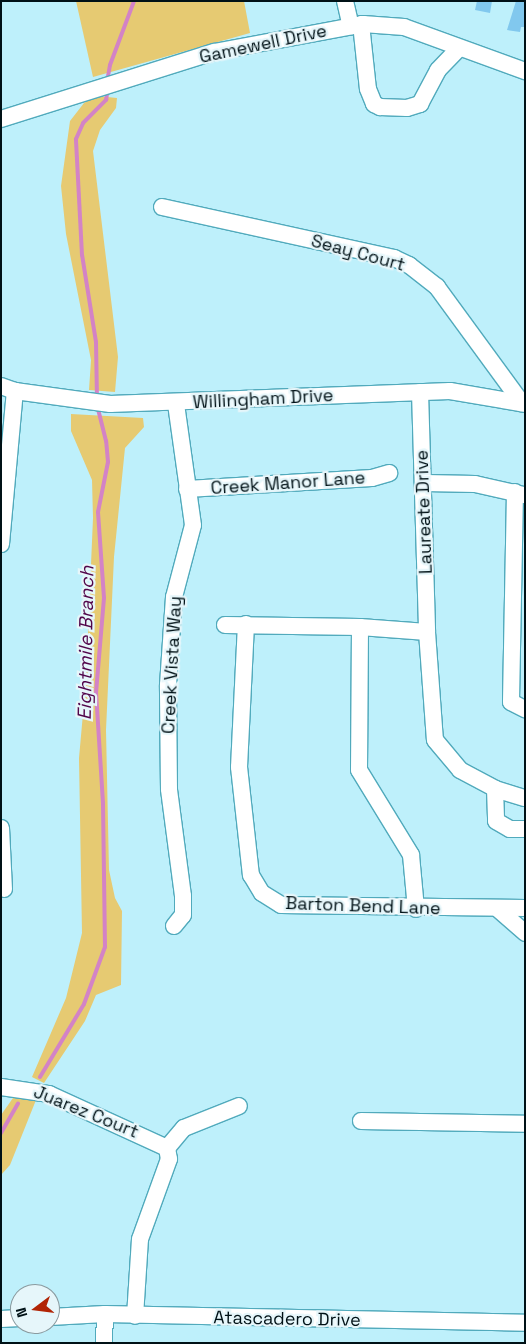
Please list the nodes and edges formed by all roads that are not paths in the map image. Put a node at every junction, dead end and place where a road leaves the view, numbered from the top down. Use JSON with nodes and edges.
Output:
{"nodes":[{"id":1,"x":345,"y":1,"type":"edge"},
{"id":2,"x":356,"y":25,"type":"junction"},
{"id":3,"x":459,"y":48,"type":"junction"},
{"id":4,"x":525,"y":71,"type":"edge"},
{"id":5,"x":1,"y":119,"type":"edge"},
{"id":6,"x":162,"y":207,"type":"dead end"},
{"id":7,"x":8,"y":388,"type":"edge"},
{"id":8,"x":420,"y":392,"type":"junction"},
{"id":9,"x":523,"y":403,"type":"edge"},
{"id":10,"x":176,"y":404,"type":"junction"},
{"id":11,"x":389,"y":473,"type":"dead end"},
{"id":12,"x":425,"y":483,"type":"junction"},
{"id":13,"x":187,"y":489,"type":"junction"},
{"id":14,"x":520,"y":494,"type":"edge"},
{"id":15,"x":1,"y":544,"type":"edge"},
{"id":16,"x":246,"y":624,"type":"junction"},
{"id":17,"x":225,"y":625,"type":"dead end"},
{"id":18,"x":360,"y":627,"type":"junction"},
{"id":19,"x":427,"y":632,"type":"junction"},
{"id":20,"x":525,"y":709,"type":"edge"},
{"id":21,"x":495,"y":789,"type":"junction"},
{"id":22,"x":525,"y":798,"type":"edge"},
{"id":23,"x":1,"y":828,"type":"edge"},
{"id":24,"x":525,"y":829,"type":"edge"},
{"id":25,"x":4,"y":889,"type":"dead end"},
{"id":26,"x":416,"y":908,"type":"junction"},
{"id":27,"x":525,"y":908,"type":"edge"},
{"id":28,"x":499,"y":910,"type":"junction"},
{"id":29,"x":174,"y":926,"type":"dead end"},
{"id":30,"x":525,"y":933,"type":"edge"},
{"id":31,"x":1,"y":1087,"type":"edge"},
{"id":32,"x":239,"y":1106,"type":"dead end"},
{"id":33,"x":362,"y":1121,"type":"dead end"},
{"id":34,"x":525,"y":1124,"type":"edge"},
{"id":35,"x":167,"y":1148,"type":"junction"},
{"id":36,"x":105,"y":1314,"type":"junction"},
{"id":37,"x":60,"y":1316,"type":"edge"},
{"id":38,"x":135,"y":1316,"type":"junction"},
{"id":39,"x":525,"y":1323,"type":"edge"},
{"id":40,"x":104,"y":1343,"type":"edge"}],
"edges":[{"from":1,"to":2,"type":"street"},
{"from":2,"to":3,"type":"street","name":"Gamewell Drive"},
{"from":2,"to":3,"type":"street"},
{"from":2,"to":5,"type":"street","name":"Gamewell Drive"},
{"from":3,"to":4,"type":"street","name":"Gamewell Drive"},
{"from":6,"to":9,"type":"street","name":"Seay Court"},
{"from":7,"to":10,"type":"street","name":"Willingham Drive"},
{"from":7,"to":15,"type":"street"},
{"from":8,"to":9,"type":"street","name":"Willingham Drive"},
{"from":8,"to":10,"type":"street","name":"Willingham Drive"},
{"from":8,"to":12,"type":"street","name":"Laureate Drive"},
{"from":10,"to":13,"type":"street","name":"Creek Vista Way"},
{"from":11,"to":13,"type":"street","name":"Creek Manor Lane"},
{"from":12,"to":14,"type":"street"},
{"from":12,"to":19,"type":"street","name":"Laureate Drive"},
{"from":13,"to":29,"type":"street","name":"Creek Vista Way"},
{"from":14,"to":20,"type":"street"},
{"from":16,"to":17,"type":"street"},
{"from":16,"to":18,"type":"street"},
{"from":16,"to":26,"type":"street","name":"Barton Bend Lane"},
{"from":18,"to":19,"type":"street"},
{"from":18,"to":26,"type":"street"},
{"from":19,"to":21,"type":"street","name":"Laureate Drive"},
{"from":21,"to":22,"type":"street","name":"Laureate Drive"},
{"from":21,"to":24,"type":"street"},
{"from":23,"to":25,"type":"street"},
{"from":26,"to":28,"type":"street","name":"Barton Bend Lane"},
{"from":27,"to":28,"type":"street","name":"Barton Bend Lane"},
{"from":28,"to":30,"type":"street"},
{"from":31,"to":35,"type":"street","name":"Juarez Court"},
{"from":32,"to":35,"type":"street"},
{"from":33,"to":34,"type":"street"},
{"from":35,"to":38,"type":"street"},
{"from":36,"to":37,"type":"street","name":"Atascadero Drive"},
{"from":36,"to":38,"type":"street","name":"Atascadero Drive"},
{"from":36,"to":40,"type":"street"},
{"from":38,"to":39,"type":"street","name":"Atascadero Drive"}]}
